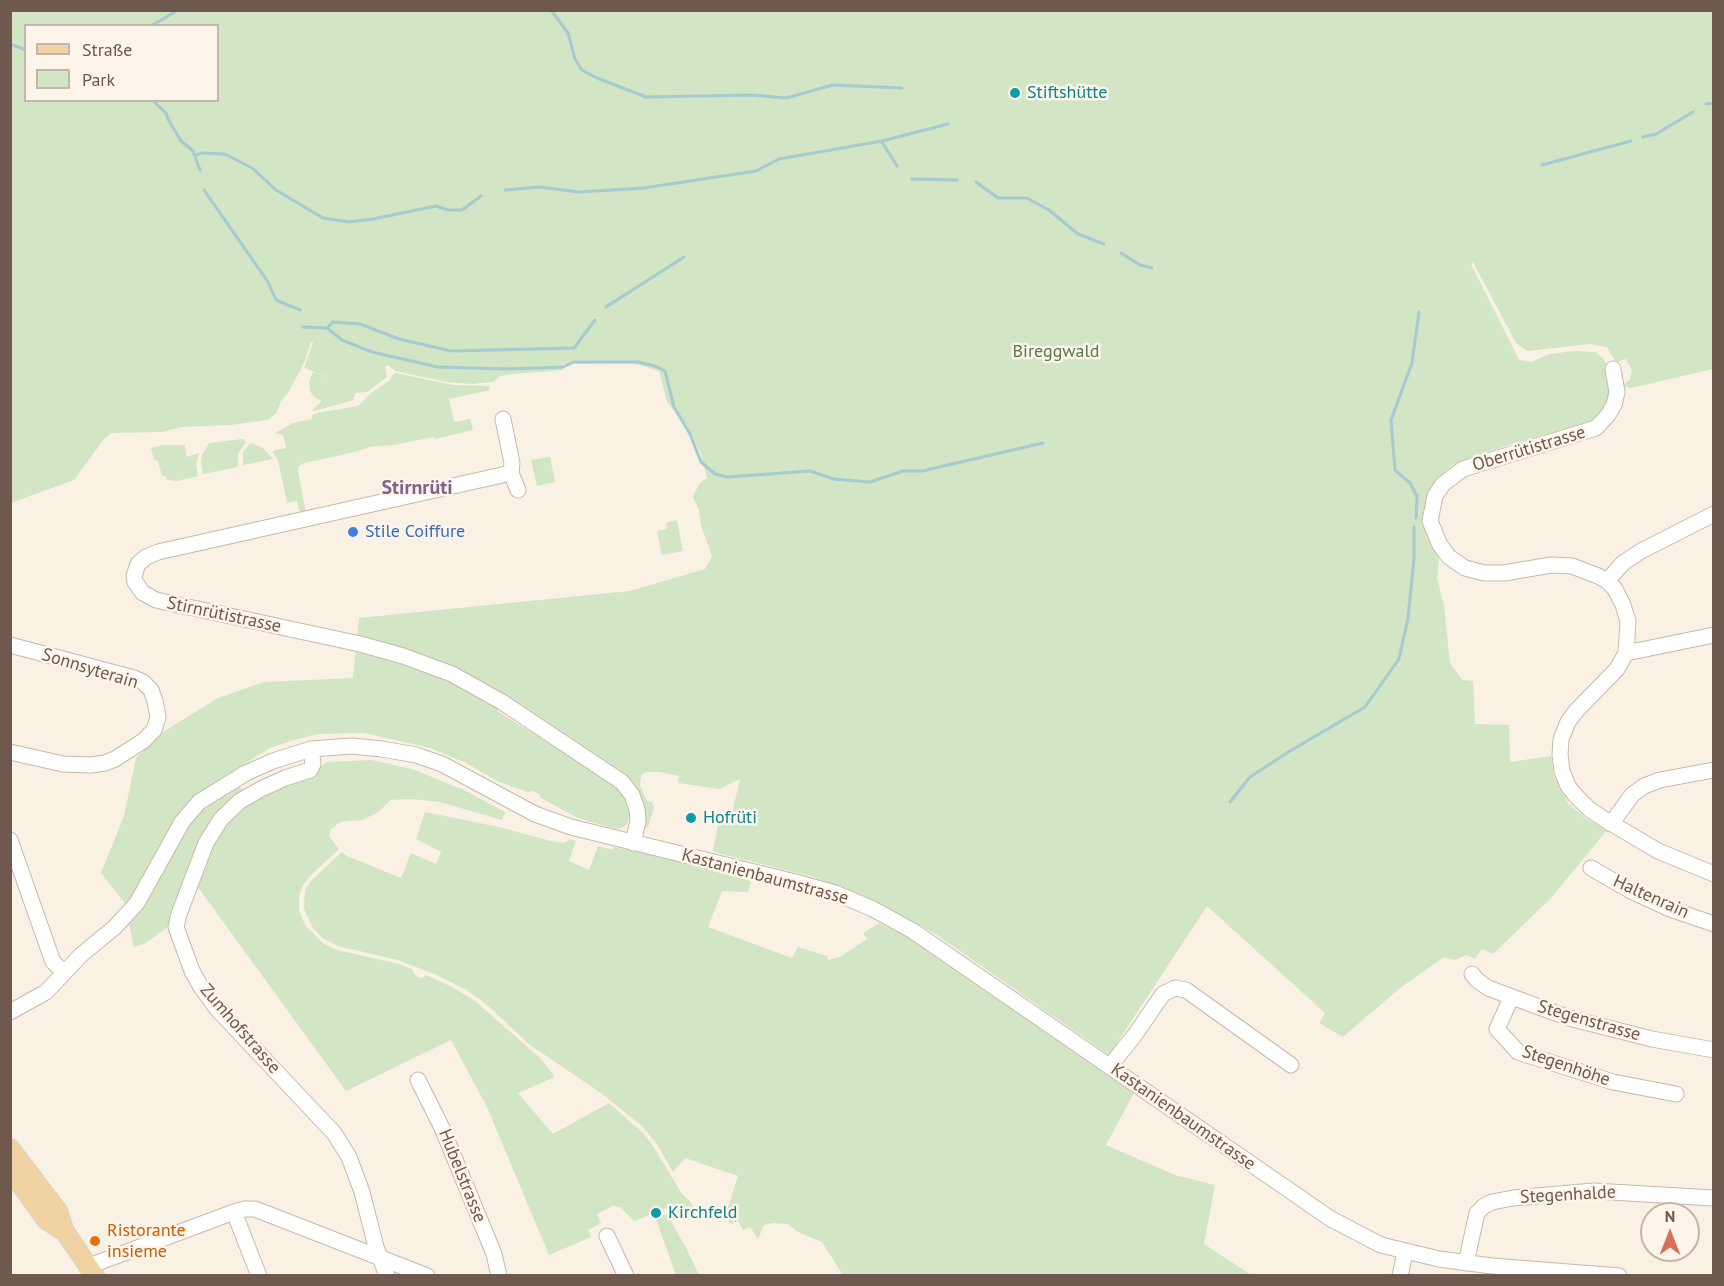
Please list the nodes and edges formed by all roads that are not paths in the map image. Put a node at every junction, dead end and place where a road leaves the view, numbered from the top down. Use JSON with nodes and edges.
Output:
{"nodes":[{"id":1,"x":1613,"y":369,"type":"dead end"},
{"id":2,"x":503,"y":419,"type":"dead end"},
{"id":3,"x":511,"y":473,"type":"junction"},
{"id":4,"x":518,"y":490,"type":"dead end"},
{"id":5,"x":1713,"y":514,"type":"edge"},
{"id":6,"x":1607,"y":581,"type":"junction"},
{"id":7,"x":1713,"y":635,"type":"edge"},
{"id":8,"x":10,"y":645,"type":"edge"},
{"id":9,"x":1626,"y":653,"type":"junction"},
{"id":10,"x":311,"y":749,"type":"junction"},
{"id":11,"x":10,"y":752,"type":"edge"},
{"id":12,"x":1713,"y":770,"type":"edge"},
{"id":13,"x":1611,"y":824,"type":"junction"},
{"id":14,"x":10,"y":840,"type":"edge"},
{"id":15,"x":633,"y":843,"type":"junction"},
{"id":16,"x":1590,"y":868,"type":"dead end"},
{"id":17,"x":1713,"y":874,"type":"edge"},
{"id":18,"x":1713,"y":924,"type":"edge"},
{"id":19,"x":64,"y":972,"type":"junction"},
{"id":20,"x":1472,"y":974,"type":"dead end"},
{"id":21,"x":1511,"y":998,"type":"junction"},
{"id":22,"x":10,"y":1012,"type":"edge"},
{"id":23,"x":1713,"y":1050,"type":"edge"},
{"id":24,"x":1291,"y":1065,"type":"dead end"},
{"id":25,"x":1110,"y":1066,"type":"junction"},
{"id":26,"x":418,"y":1080,"type":"dead end"},
{"id":27,"x":1676,"y":1094,"type":"dead end"},
{"id":28,"x":10,"y":1148,"type":"edge"},
{"id":29,"x":10,"y":1170,"type":"edge"},
{"id":30,"x":1713,"y":1198,"type":"edge"},
{"id":31,"x":234,"y":1212,"type":"junction"},
{"id":32,"x":65,"y":1232,"type":"junction"},
{"id":33,"x":607,"y":1236,"type":"dead end"},
{"id":34,"x":1405,"y":1252,"type":"junction"},
{"id":35,"x":380,"y":1256,"type":"junction"},
{"id":36,"x":1466,"y":1263,"type":"junction"},
{"id":37,"x":92,"y":1271,"type":"edge"},
{"id":38,"x":259,"y":1275,"type":"edge"},
{"id":39,"x":387,"y":1275,"type":"edge"},
{"id":40,"x":428,"y":1275,"type":"edge"},
{"id":41,"x":499,"y":1275,"type":"edge"},
{"id":42,"x":626,"y":1275,"type":"edge"},
{"id":43,"x":1400,"y":1275,"type":"edge"},
{"id":44,"x":1619,"y":1275,"type":"edge"}],
"edges":[{"from":1,"to":6,"type":"street","name":"Oberrütistrasse"},
{"from":2,"to":3,"type":"street"},
{"from":3,"to":4,"type":"street"},
{"from":3,"to":15,"type":"street","name":"Stirnrütistrasse"},
{"from":5,"to":6,"type":"street"},
{"from":6,"to":9,"type":"street"},
{"from":7,"to":9,"type":"street"},
{"from":8,"to":11,"type":"street","name":"Sonnsyterain"},
{"from":9,"to":13,"type":"street"},
{"from":10,"to":15,"type":"street","name":"Kastanienbaumstrasse"},
{"from":10,"to":19,"type":"street","name":"Kastanienbaumstrasse"},
{"from":10,"to":35,"type":"street","name":"Zumhofstrasse"},
{"from":12,"to":13,"type":"street"},
{"from":13,"to":17,"type":"street"},
{"from":14,"to":19,"type":"street"},
{"from":15,"to":25,"type":"street","name":"Kastanienbaumstrasse"},
{"from":16,"to":18,"type":"street","name":"Haltenrain"},
{"from":19,"to":22,"type":"street","name":"Kastanienbaumstrasse"},
{"from":20,"to":21,"type":"street","name":"Stegenstrasse"},
{"from":21,"to":23,"type":"street","name":"Stegenstrasse"},
{"from":21,"to":27,"type":"street","name":"Stegenhöhe"},
{"from":24,"to":25,"type":"street"},
{"from":25,"to":34,"type":"street","name":"Kastanienbaumstrasse"},
{"from":26,"to":41,"type":"street","name":"Hubelstrasse"},
{"from":28,"to":32,"type":"main road"},
{"from":29,"to":32,"type":"main road"},
{"from":30,"to":36,"type":"street","name":"Stegenhalde"},
{"from":31,"to":35,"type":"street"},
{"from":31,"to":37,"type":"street"},
{"from":31,"to":38,"type":"street"},
{"from":32,"to":37,"type":"main road"},
{"from":33,"to":42,"type":"street"},
{"from":34,"to":36,"type":"street","name":"Kastanienbaumstrasse"},
{"from":34,"to":43,"type":"street"},
{"from":35,"to":39,"type":"street","name":"Zumhofstrasse"},
{"from":35,"to":40,"type":"street"},
{"from":36,"to":44,"type":"street","name":"Kastanienbaumstrasse"}]}
